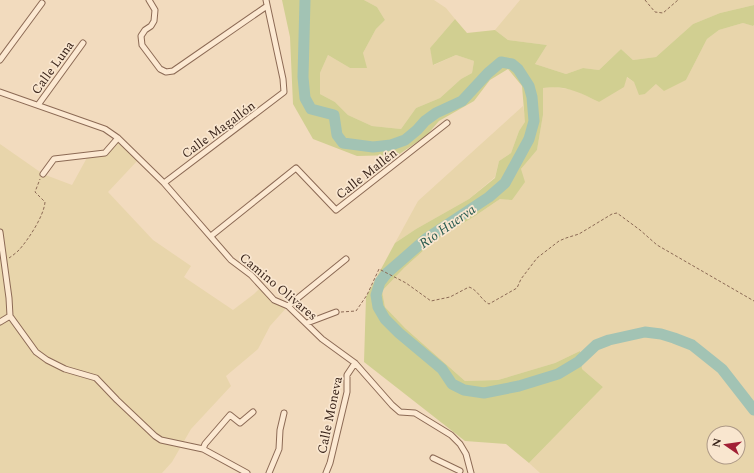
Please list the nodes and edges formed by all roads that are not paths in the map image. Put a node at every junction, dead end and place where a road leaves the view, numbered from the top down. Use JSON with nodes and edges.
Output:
{"nodes":[{"id":1,"x":149,"y":0,"type":"edge"},
{"id":2,"x":266,"y":0,"type":"edge"},
{"id":3,"x":42,"y":3,"type":"dead end"},
{"id":4,"x":267,"y":6,"type":"junction"},
{"id":5,"x":84,"y":43,"type":"dead end"},
{"id":6,"x":0,"y":60,"type":"edge"},
{"id":7,"x":0,"y":93,"type":"edge"},
{"id":8,"x":38,"y":105,"type":"junction"},
{"id":9,"x":447,"y":123,"type":"dead end"},
{"id":10,"x":118,"y":138,"type":"junction"},
{"id":11,"x":43,"y":174,"type":"road end"},
{"id":12,"x":164,"y":183,"type":"junction"},
{"id":13,"x":0,"y":232,"type":"edge"},
{"id":14,"x":211,"y":236,"type":"junction"},
{"id":15,"x":346,"y":259,"type":"dead end"},
{"id":16,"x":288,"y":306,"type":"junction"},
{"id":17,"x":336,"y":312,"type":"road end"},
{"id":18,"x":10,"y":316,"type":"junction"},
{"id":19,"x":0,"y":322,"type":"edge"},
{"id":20,"x":307,"y":323,"type":"junction"},
{"id":21,"x":355,"y":363,"type":"junction"},
{"id":22,"x":253,"y":412,"type":"dead end"},
{"id":23,"x":284,"y":413,"type":"dead end"},
{"id":24,"x":203,"y":449,"type":"junction"},
{"id":25,"x":433,"y":458,"type":"dead end"},
{"id":26,"x":470,"y":471,"type":"edge"},
{"id":27,"x":459,"y":472,"type":"edge"},
{"id":28,"x":247,"y":473,"type":"edge"},
{"id":29,"x":269,"y":473,"type":"edge"},
{"id":30,"x":326,"y":473,"type":"edge"}],
"edges":[{"from":1,"to":4,"type":"street"},
{"from":2,"to":4,"type":"street"},
{"from":3,"to":6,"type":"street"},
{"from":4,"to":12,"type":"street","name":"Calle Magallón"},
{"from":5,"to":8,"type":"street","name":"Calle Luna"},
{"from":7,"to":8,"type":"street","name":"Camino Olivares"},
{"from":8,"to":10,"type":"street","name":"Camino Olivares"},
{"from":9,"to":14,"type":"street","name":"Calle Mallén"},
{"from":10,"to":11,"type":"street"},
{"from":10,"to":12,"type":"street","name":"Camino Olivares"},
{"from":12,"to":14,"type":"street","name":"Camino Olivares"},
{"from":13,"to":18,"type":"street"},
{"from":14,"to":16,"type":"street","name":"Camino Olivares"},
{"from":15,"to":16,"type":"street"},
{"from":16,"to":20,"type":"street","name":"Camino Olivares"},
{"from":17,"to":20,"type":"street"},
{"from":18,"to":19,"type":"street"},
{"from":18,"to":24,"type":"street"},
{"from":20,"to":21,"type":"street","name":"Camino Olivares"},
{"from":21,"to":26,"type":"street","name":"Camino Olivares"},
{"from":21,"to":30,"type":"street","name":"Calle Moneva"},
{"from":22,"to":24,"type":"street"},
{"from":23,"to":29,"type":"street"},
{"from":24,"to":28,"type":"street"},
{"from":25,"to":27,"type":"street"},
{"from":26,"to":27,"type":"street"}]}
